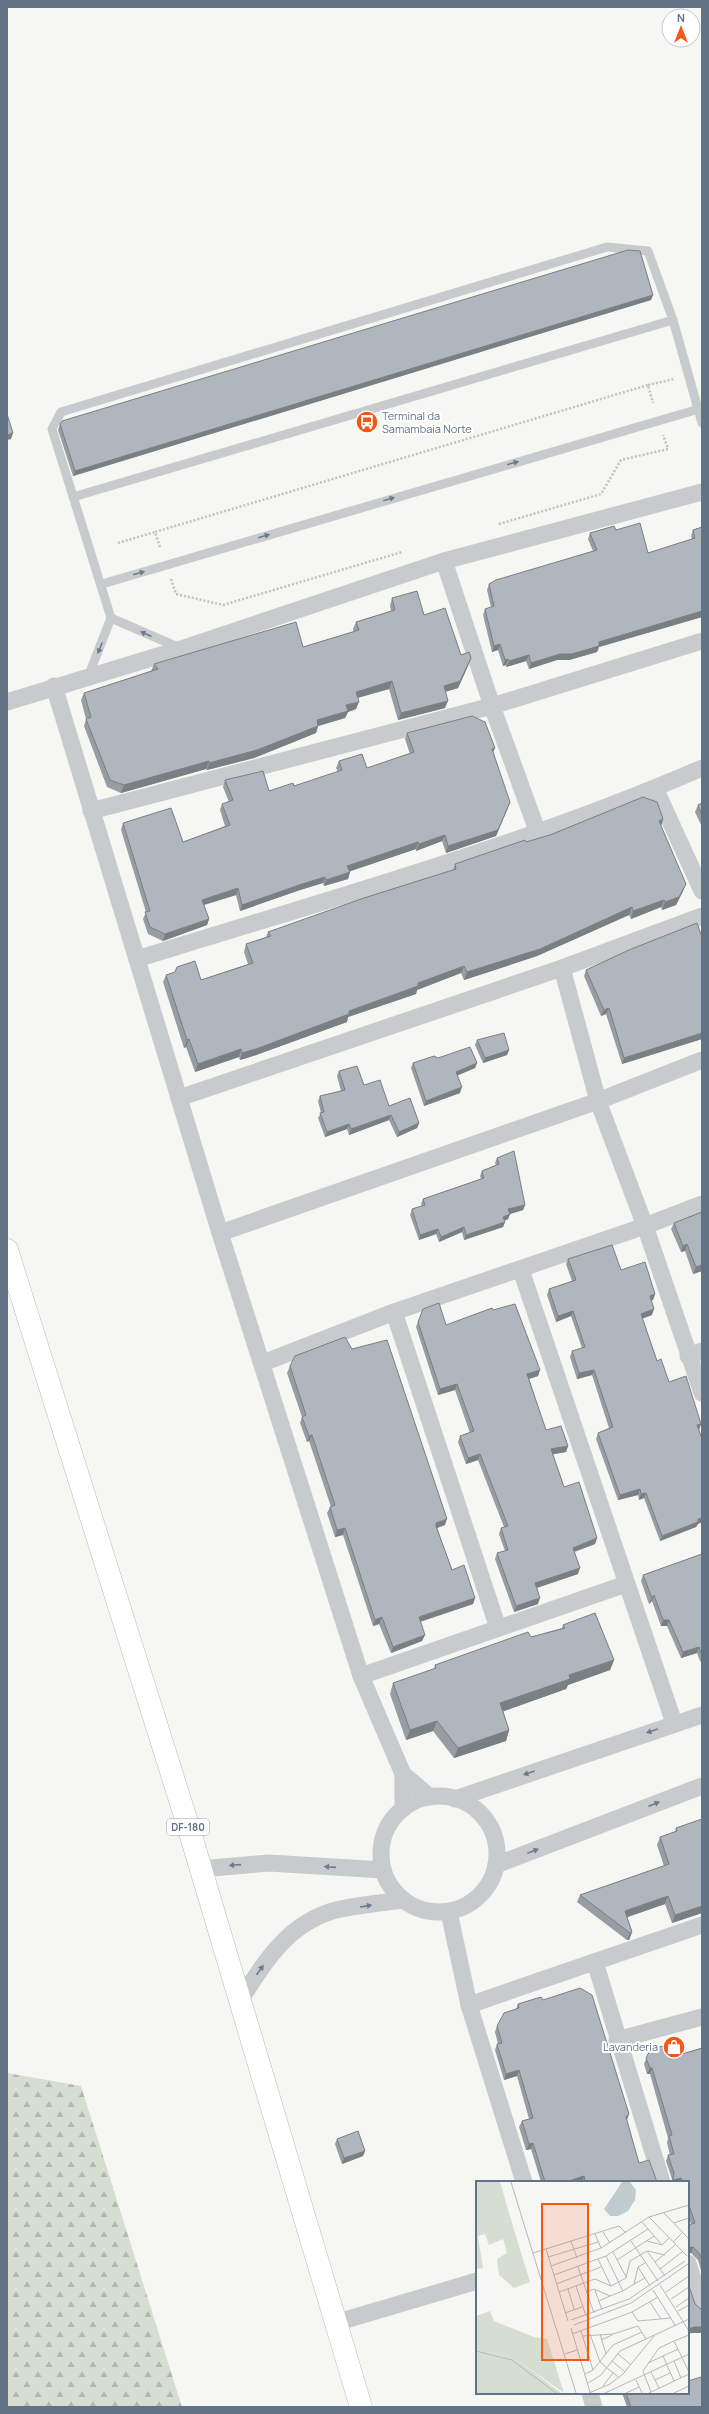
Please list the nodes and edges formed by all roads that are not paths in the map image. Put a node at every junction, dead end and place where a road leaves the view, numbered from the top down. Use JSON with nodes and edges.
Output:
{"nodes":[{"id":1,"x":673,"y":320,"type":"junction"},
{"id":2,"x":699,"y":409,"type":"junction"},
{"id":3,"x":702,"y":423,"type":"edge"},
{"id":4,"x":702,"y":492,"type":"edge"},
{"id":5,"x":73,"y":496,"type":"junction"},
{"id":6,"x":444,"y":561,"type":"junction"},
{"id":7,"x":102,"y":584,"type":"junction"},
{"id":8,"x":111,"y":618,"type":"junction"},
{"id":9,"x":702,"y":641,"type":"edge"},
{"id":10,"x":181,"y":649,"type":"junction"},
{"id":11,"x":88,"y":677,"type":"junction"},
{"id":12,"x":54,"y":686,"type":"junction"},
{"id":13,"x":7,"y":702,"type":"edge"},
{"id":14,"x":492,"y":706,"type":"junction"},
{"id":15,"x":702,"y":768,"type":"edge"},
{"id":16,"x":655,"y":788,"type":"junction"},
{"id":17,"x":91,"y":811,"type":"junction"},
{"id":18,"x":538,"y":833,"type":"junction"},
{"id":19,"x":702,"y":891,"type":"edge"},
{"id":20,"x":702,"y":916,"type":"edge"},
{"id":21,"x":137,"y":960,"type":"junction"},
{"id":22,"x":562,"y":968,"type":"junction"},
{"id":23,"x":702,"y":1060,"type":"edge"},
{"id":24,"x":180,"y":1098,"type":"junction"},
{"id":25,"x":598,"y":1101,"type":"junction"},
{"id":26,"x":702,"y":1204,"type":"edge"},
{"id":27,"x":645,"y":1226,"type":"junction"},
{"id":28,"x":220,"y":1233,"type":"junction"},
{"id":29,"x":7,"y":1250,"type":"edge"},
{"id":30,"x":521,"y":1270,"type":"junction"},
{"id":31,"x":394,"y":1312,"type":"junction"},
{"id":32,"x":695,"y":1353,"type":"edge"},
{"id":33,"x":263,"y":1363,"type":"junction"},
{"id":34,"x":702,"y":1393,"type":"edge"},
{"id":35,"x":626,"y":1584,"type":"junction"},
{"id":36,"x":498,"y":1628,"type":"junction"},
{"id":37,"x":361,"y":1676,"type":"junction"},
{"id":38,"x":702,"y":1715,"type":"edge"},
{"id":39,"x":674,"y":1723,"type":"junction"},
{"id":40,"x":403,"y":1774,"type":"junction"},
{"id":41,"x":702,"y":1786,"type":"edge"},
{"id":42,"x":430,"y":1797,"type":"junction"},
{"id":43,"x":455,"y":1799,"type":"junction"},
{"id":44,"x":403,"y":1809,"type":"junction"},
{"id":45,"x":496,"y":1865,"type":"junction"},
{"id":46,"x":200,"y":1869,"type":"junction"},
{"id":47,"x":383,"y":1870,"type":"junction"},
{"id":48,"x":403,"y":1900,"type":"junction"},
{"id":49,"x":449,"y":1912,"type":"junction"},
{"id":50,"x":702,"y":1925,"type":"edge"},
{"id":51,"x":595,"y":1962,"type":"junction"},
{"id":52,"x":239,"y":2003,"type":"junction"},
{"id":53,"x":469,"y":2004,"type":"junction"},
{"id":54,"x":702,"y":2017,"type":"edge"},
{"id":55,"x":617,"y":2040,"type":"junction"},
{"id":56,"x":524,"y":2181,"type":"edge"},
{"id":57,"x":662,"y":2181,"type":"edge"},
{"id":58,"x":689,"y":2266,"type":"edge"},
{"id":59,"x":476,"y":2281,"type":"edge"},
{"id":60,"x":702,"y":2307,"type":"edge"},
{"id":61,"x":335,"y":2323,"type":"junction"},
{"id":62,"x":590,"y":2394,"type":"edge"},
{"id":63,"x":361,"y":2407,"type":"edge"},
{"id":64,"x":594,"y":2407,"type":"edge"}],
"edges":[{"from":1,"to":2,"type":"lane"},
{"from":1,"to":5,"type":"lane"},
{"from":1,"to":5,"type":"lane"},
{"from":2,"to":3,"type":"lane"},
{"from":7,"to":2,"type":"lane","one_way":true},
{"from":4,"to":6,"type":"street"},
{"from":5,"to":7,"type":"lane"},
{"from":6,"to":10,"type":"street"},
{"from":6,"to":14,"type":"street"},
{"from":7,"to":8,"type":"lane"},
{"from":10,"to":8,"type":"lane","one_way":true},
{"from":8,"to":11,"type":"lane","one_way":true},
{"from":9,"to":14,"type":"street"},
{"from":10,"to":11,"type":"street"},
{"from":11,"to":12,"type":"street"},
{"from":12,"to":13,"type":"street"},
{"from":12,"to":17,"type":"street"},
{"from":14,"to":17,"type":"street"},
{"from":14,"to":18,"type":"street"},
{"from":15,"to":16,"type":"street"},
{"from":16,"to":18,"type":"street"},
{"from":16,"to":19,"type":"street"},
{"from":17,"to":21,"type":"street"},
{"from":18,"to":21,"type":"street"},
{"from":20,"to":22,"type":"street"},
{"from":21,"to":24,"type":"street"},
{"from":22,"to":24,"type":"street"},
{"from":22,"to":25,"type":"street"},
{"from":23,"to":25,"type":"street"},
{"from":24,"to":28,"type":"street"},
{"from":25,"to":27,"type":"street"},
{"from":25,"to":28,"type":"street"},
{"from":26,"to":27,"type":"street"},
{"from":27,"to":30,"type":"street"},
{"from":27,"to":32,"type":"street"},
{"from":28,"to":33,"type":"street"},
{"from":29,"to":46,"type":"highway","number":"DF-180"},
{"from":30,"to":31,"type":"street"},
{"from":30,"to":35,"type":"street"},
{"from":31,"to":33,"type":"street"},
{"from":31,"to":36,"type":"street"},
{"from":32,"to":34,"type":"street"},
{"from":33,"to":37,"type":"street"},
{"from":35,"to":36,"type":"street"},
{"from":35,"to":39,"type":"street"},
{"from":36,"to":37,"type":"street"},
{"from":37,"to":40,"type":"street"},
{"from":38,"to":39,"type":"street"},
{"from":39,"to":43,"type":"street","one_way":true},
{"from":40,"to":42,"type":"street"},
{"from":40,"to":44,"type":"street"},
{"from":45,"to":41,"type":"street","one_way":true},
{"from":42,"to":43,"type":"street"},
{"from":42,"to":44,"type":"street"},
{"from":43,"to":45,"type":"street"},
{"from":44,"to":47,"type":"street"},
{"from":45,"to":49,"type":"street"},
{"from":47,"to":46,"type":"street","one_way":true},
{"from":46,"to":52,"type":"highway","number":"DF-180"},
{"from":47,"to":48,"type":"street"},
{"from":48,"to":49,"type":"street"},
{"from":52,"to":48,"type":"street","one_way":true},
{"from":49,"to":53,"type":"street"},
{"from":50,"to":51,"type":"street"},
{"from":51,"to":53,"type":"street"},
{"from":51,"to":55,"type":"street"},
{"from":52,"to":61,"type":"highway","number":"DF-180"},
{"from":53,"to":56,"type":"street"},
{"from":54,"to":55,"type":"street"},
{"from":55,"to":57,"type":"street"},
{"from":58,"to":60,"type":"street"},
{"from":59,"to":61,"type":"street"},
{"from":61,"to":63,"type":"highway","number":"DF-180"},
{"from":62,"to":64,"type":"street"}]}
